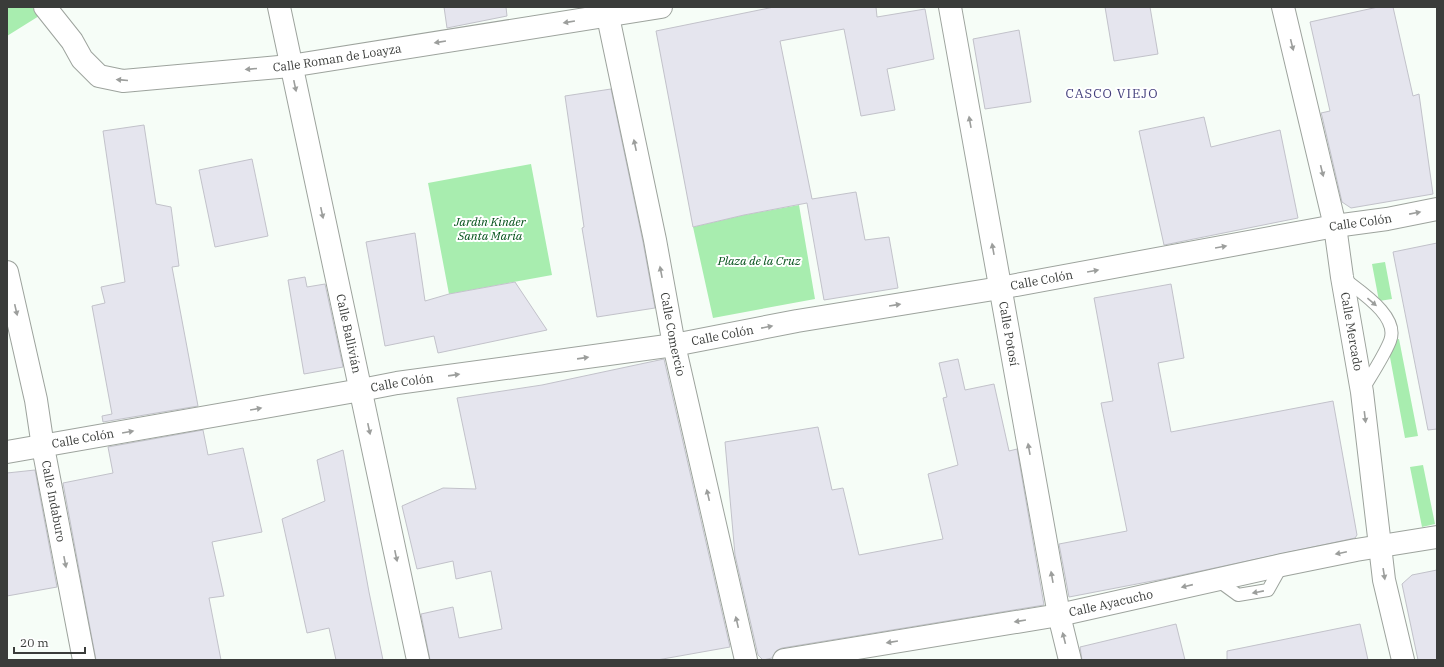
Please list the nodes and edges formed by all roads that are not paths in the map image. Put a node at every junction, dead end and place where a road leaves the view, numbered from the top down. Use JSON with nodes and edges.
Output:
{"nodes":[{"id":1,"x":45,"y":7,"type":"edge"},
{"id":2,"x":279,"y":7,"type":"edge"},
{"id":3,"x":661,"y":7,"type":"edge"},
{"id":4,"x":950,"y":7,"type":"edge"},
{"id":5,"x":1283,"y":7,"type":"edge"},
{"id":6,"x":606,"y":11,"type":"edge"},
{"id":7,"x":290,"y":66,"type":"junction"},
{"id":8,"x":1437,"y":209,"type":"edge"},
{"id":9,"x":1335,"y":226,"type":"junction"},
{"id":10,"x":7,"y":272,"type":"edge"},
{"id":11,"x":1342,"y":277,"type":"junction"},
{"id":12,"x":1000,"y":288,"type":"junction"},
{"id":13,"x":674,"y":345,"type":"junction"},
{"id":14,"x":361,"y":390,"type":"junction"},
{"id":15,"x":1362,"y":392,"type":"junction"},
{"id":16,"x":43,"y":447,"type":"junction"},
{"id":17,"x":7,"y":452,"type":"edge"},
{"id":18,"x":1437,"y":537,"type":"edge"},
{"id":19,"x":1379,"y":546,"type":"junction"},
{"id":20,"x":1059,"y":615,"type":"junction"},
{"id":21,"x":84,"y":660,"type":"edge"},
{"id":22,"x":418,"y":660,"type":"edge"},
{"id":23,"x":746,"y":660,"type":"edge"},
{"id":24,"x":784,"y":660,"type":"edge"},
{"id":25,"x":1070,"y":660,"type":"edge"},
{"id":26,"x":1403,"y":660,"type":"edge"}],
"edges":[{"from":7,"to":1,"type":"street","name":"Calle Roman de Loayza","one_way":true},
{"from":2,"to":7,"type":"street","name":"Calle Ballivián"},
{"from":3,"to":6,"type":"street","name":"Calle Roman de Loayza"},
{"from":12,"to":4,"type":"street","name":"Calle Potosí","one_way":true},
{"from":5,"to":9,"type":"street","name":"Calle Mercado","one_way":true},
{"from":6,"to":7,"type":"street","name":"Calle Roman de Loayza","one_way":true},
{"from":13,"to":6,"type":"street","name":"Calle Comercio","one_way":true},
{"from":7,"to":14,"type":"street","name":"Calle Ballivián","one_way":true},
{"from":9,"to":8,"type":"street","name":"Calle Colón","one_way":true},
{"from":9,"to":11,"type":"street","name":"Calle Mercado"},
{"from":12,"to":9,"type":"street","name":"Calle Colón","one_way":true},
{"from":10,"to":16,"type":"street","name":"Calle Indaburo","one_way":true},
{"from":11,"to":15,"type":"street","name":"Calle Mercado"},
{"from":11,"to":15,"type":"lane","one_way":true},
{"from":13,"to":12,"type":"street","name":"Calle Colón","one_way":true},
{"from":20,"to":12,"type":"street","name":"Calle Potosí","one_way":true},
{"from":14,"to":13,"type":"street","name":"Calle Colón","one_way":true},
{"from":23,"to":13,"type":"street","name":"Calle Comercio","one_way":true},
{"from":16,"to":14,"type":"street","name":"Calle Colón","one_way":true},
{"from":14,"to":22,"type":"street","name":"Calle Ballivián","one_way":true},
{"from":15,"to":19,"type":"street","name":"Calle Mercado","one_way":true},
{"from":16,"to":17,"type":"street","name":"Calle Colón"},
{"from":16,"to":21,"type":"street","name":"Calle Indaburo","one_way":true},
{"from":18,"to":19,"type":"street","name":"Calle Ayacucho"},
{"from":19,"to":20,"type":"street","name":"Calle Ayacucho","one_way":true},
{"from":19,"to":26,"type":"street","name":"Calle Mercado","one_way":true},
{"from":20,"to":24,"type":"street","name":"Calle Ayacucho","one_way":true},
{"from":25,"to":20,"type":"street","name":"Calle Potosí","one_way":true}]}
